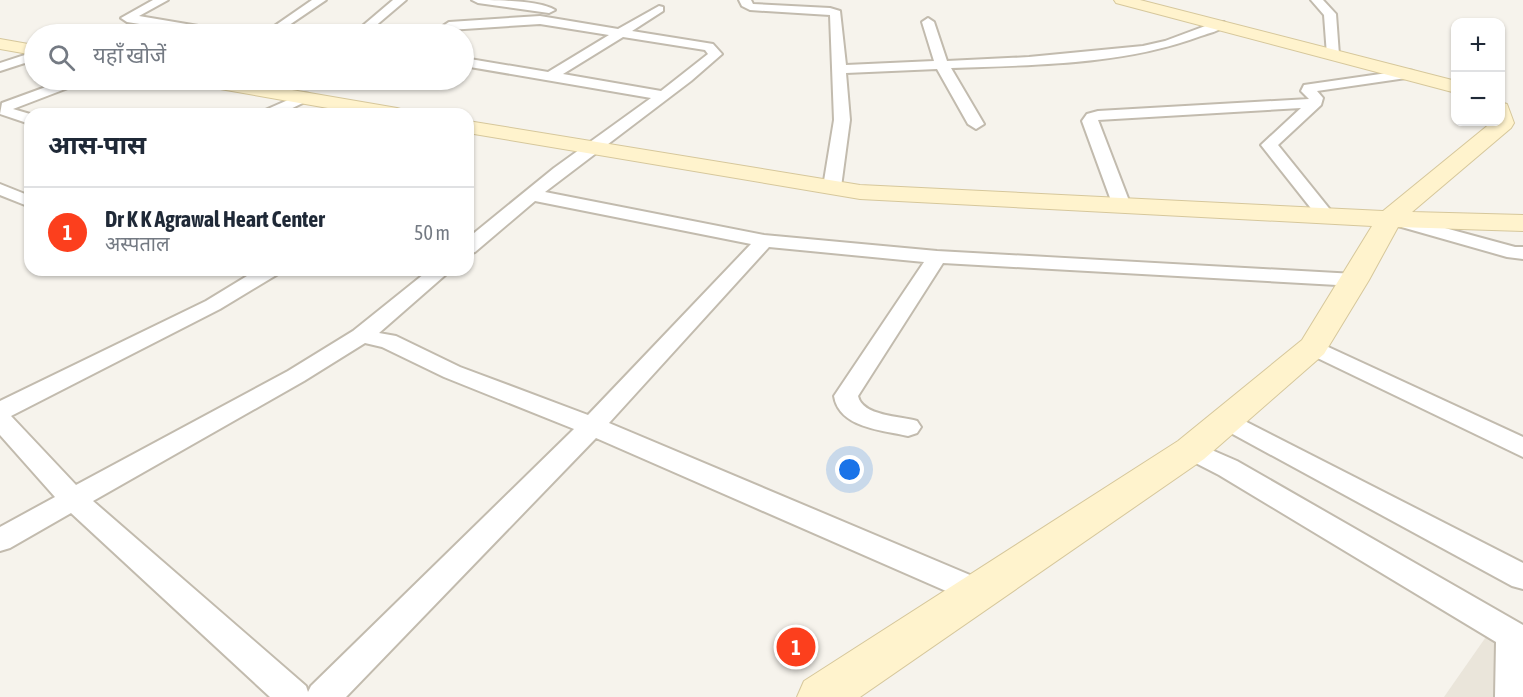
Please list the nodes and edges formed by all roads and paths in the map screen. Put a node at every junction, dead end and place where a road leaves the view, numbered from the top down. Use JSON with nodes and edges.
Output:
{"nodes":[{"id":1,"x":162,"y":0,"type":"edge"},
{"id":2,"x":320,"y":0,"type":"edge"},
{"id":3,"x":400,"y":0,"type":"edge"},
{"id":4,"x":478,"y":0,"type":"edge"},
{"id":5,"x":745,"y":0,"type":"edge"},
{"id":6,"x":1122,"y":0,"type":"edge"},
{"id":7,"x":1317,"y":0,"type":"edge"},
{"id":8,"x":484,"y":1,"type":"edge"},
{"id":9,"x":1143,"y":2,"type":"edge"},
{"id":10,"x":659,"y":9,"type":"dead end"},
{"id":11,"x":540,"y":20,"type":"junction"},
{"id":12,"x":928,"y":21,"type":"dead end"},
{"id":13,"x":163,"y":24,"type":"edge"},
{"id":14,"x":284,"y":24,"type":"edge"},
{"id":15,"x":371,"y":24,"type":"edge"},
{"id":16,"x":451,"y":24,"type":"edge"},
{"id":17,"x":1220,"y":25,"type":"junction"},
{"id":18,"x":474,"y":26,"type":"edge"},
{"id":19,"x":619,"y":33,"type":"junction"},
{"id":20,"x":0,"y":44,"type":"edge"},
{"id":21,"x":24,"y":48,"type":"edge"},
{"id":22,"x":1333,"y":55,"type":"junction"},
{"id":23,"x":24,"y":59,"type":"edge"},
{"id":24,"x":474,"y":64,"type":"edge"},
{"id":25,"x":942,"y":66,"type":"junction"},
{"id":26,"x":0,"y":67,"type":"edge"},
{"id":27,"x":840,"y":69,"type":"junction"},
{"id":28,"x":1408,"y":74,"type":"junction"},
{"id":29,"x":550,"y":76,"type":"junction"},
{"id":30,"x":1451,"y":86,"type":"edge"},
{"id":31,"x":49,"y":90,"type":"edge"},
{"id":32,"x":259,"y":90,"type":"edge"},
{"id":33,"x":662,"y":95,"type":"junction"},
{"id":34,"x":304,"y":98,"type":"junction"},
{"id":35,"x":1505,"y":100,"type":"edge"},
{"id":36,"x":1314,"y":104,"type":"junction"},
{"id":37,"x":1523,"y":105,"type":"edge"},
{"id":38,"x":282,"y":108,"type":"edge"},
{"id":39,"x":362,"y":108,"type":"edge"},
{"id":40,"x":24,"y":117,"type":"edge"},
{"id":41,"x":976,"y":124,"type":"dead end"},
{"id":42,"x":1499,"y":126,"type":"edge"},
{"id":43,"x":474,"y":128,"type":"edge"},
{"id":44,"x":590,"y":148,"type":"junction"},
{"id":45,"x":832,"y":188,"type":"junction"},
{"id":46,"x":532,"y":195,"type":"junction"},
{"id":47,"x":1122,"y":206,"type":"junction"},
{"id":48,"x":1327,"y":217,"type":"junction"},
{"id":49,"x":1390,"y":218,"type":"junction"},
{"id":50,"x":474,"y":222,"type":"edge"},
{"id":51,"x":1523,"y":223,"type":"edge"},
{"id":52,"x":491,"y":226,"type":"junction"},
{"id":53,"x":764,"y":241,"type":"junction"},
{"id":54,"x":474,"y":242,"type":"edge"},
{"id":55,"x":1523,"y":253,"type":"edge"},
{"id":56,"x":937,"y":256,"type":"junction"},
{"id":57,"x":261,"y":276,"type":"edge"},
{"id":58,"x":434,"y":276,"type":"edge"},
{"id":59,"x":1355,"y":279,"type":"junction"},
{"id":60,"x":361,"y":336,"type":"junction"},
{"id":61,"x":1313,"y":347,"type":"junction"},
{"id":62,"x":0,"y":411,"type":"edge"},
{"id":63,"x":0,"y":419,"type":"edge"},
{"id":64,"x":1227,"y":420,"type":"junction"},
{"id":65,"x":592,"y":426,"type":"junction"},
{"id":66,"x":908,"y":427,"type":"dead end"},
{"id":67,"x":1523,"y":448,"type":"edge"},
{"id":68,"x":1191,"y":450,"type":"junction"},
{"id":69,"x":73,"y":499,"type":"junction"},
{"id":70,"x":0,"y":540,"type":"edge"},
{"id":71,"x":1523,"y":577,"type":"edge"},
{"id":72,"x":978,"y":592,"type":"junction"},
{"id":73,"x":294,"y":697,"type":"edge"},
{"id":74,"x":323,"y":697,"type":"edge"},
{"id":75,"x":821,"y":697,"type":"edge"},
{"id":76,"x":1512,"y":697,"type":"edge"}],
"edges":[{"from":1,"to":13,"type":"street"},
{"from":2,"to":14,"type":"street"},
{"from":3,"to":15,"type":"street"},
{"from":4,"to":8,"type":"street"},
{"from":5,"to":27,"type":"street"},
{"from":6,"to":9,"type":"street"},
{"from":7,"to":22,"type":"street"},
{"from":8,"to":11,"type":"street"},
{"from":8,"to":16,"type":"street"},
{"from":9,"to":17,"type":"street"},
{"from":10,"to":19,"type":"street"},
{"from":11,"to":18,"type":"street"},
{"from":11,"to":19,"type":"street"},
{"from":12,"to":25,"type":"street"},
{"from":17,"to":22,"type":"street"},
{"from":17,"to":25,"type":"street"},
{"from":19,"to":29,"type":"street"},
{"from":19,"to":33,"type":"street"},
{"from":20,"to":21,"type":"street"},
{"from":22,"to":28,"type":"street"},
{"from":23,"to":26,"type":"street"},
{"from":24,"to":29,"type":"street"},
{"from":25,"to":27,"type":"street"},
{"from":25,"to":41,"type":"street"},
{"from":27,"to":45,"type":"street"},
{"from":28,"to":30,"type":"street"},
{"from":28,"to":36,"type":"street"},
{"from":29,"to":33,"type":"street"},
{"from":31,"to":40,"type":"street"},
{"from":32,"to":34,"type":"street"},
{"from":33,"to":44,"type":"street"},
{"from":34,"to":38,"type":"street"},
{"from":34,"to":39,"type":"street"},
{"from":35,"to":37,"type":"street"},
{"from":36,"to":47,"type":"street"},
{"from":36,"to":48,"type":"street"},
{"from":42,"to":49,"type":"street"},
{"from":43,"to":44,"type":"street"},
{"from":44,"to":45,"type":"street"},
{"from":44,"to":46,"type":"street"},
{"from":45,"to":47,"type":"street"},
{"from":46,"to":52,"type":"street"},
{"from":46,"to":53,"type":"street"},
{"from":47,"to":48,"type":"street"},
{"from":48,"to":49,"type":"street"},
{"from":49,"to":51,"type":"street"},
{"from":49,"to":55,"type":"street"},
{"from":49,"to":59,"type":"street"},
{"from":50,"to":52,"type":"street"},
{"from":52,"to":54,"type":"street"},
{"from":53,"to":56,"type":"street"},
{"from":53,"to":65,"type":"street"},
{"from":56,"to":59,"type":"street"},
{"from":56,"to":66,"type":"street"},
{"from":57,"to":62,"type":"street"},
{"from":58,"to":60,"type":"street"},
{"from":59,"to":61,"type":"street"},
{"from":60,"to":65,"type":"street"},
{"from":60,"to":69,"type":"street"},
{"from":61,"to":64,"type":"street"},
{"from":61,"to":67,"type":"street"},
{"from":63,"to":69,"type":"street"},
{"from":64,"to":68,"type":"street"},
{"from":64,"to":71,"type":"street"},
{"from":65,"to":72,"type":"street"},
{"from":65,"to":74,"type":"street"},
{"from":68,"to":72,"type":"street"},
{"from":68,"to":76,"type":"street"},
{"from":69,"to":70,"type":"street"},
{"from":69,"to":73,"type":"street"},
{"from":72,"to":75,"type":"street"}]}
